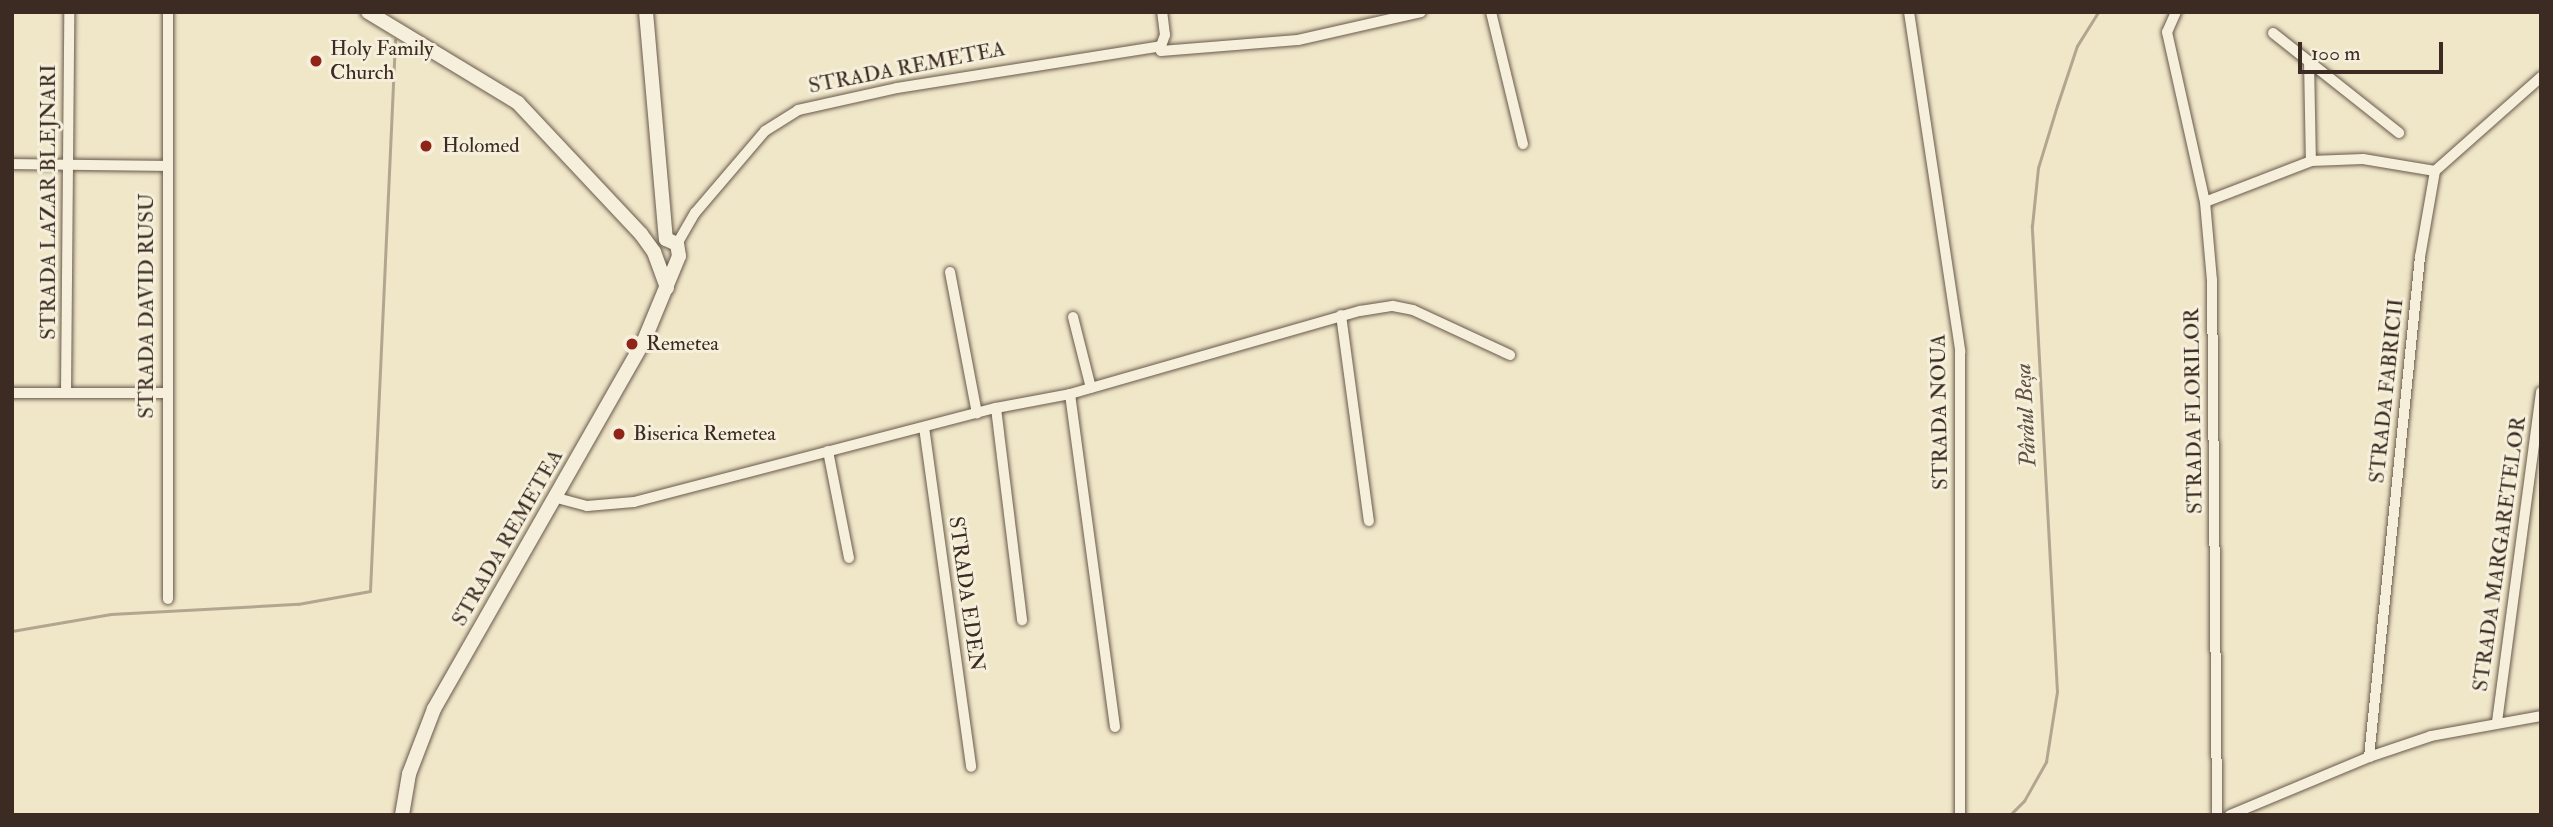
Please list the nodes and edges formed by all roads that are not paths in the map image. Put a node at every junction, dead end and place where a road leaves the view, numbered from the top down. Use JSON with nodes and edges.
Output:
{"nodes":[{"id":1,"x":69,"y":12,"type":"edge"},
{"id":2,"x":168,"y":12,"type":"edge"},
{"id":3,"x":368,"y":12,"type":"edge"},
{"id":4,"x":646,"y":12,"type":"edge"},
{"id":5,"x":1162,"y":12,"type":"edge"},
{"id":6,"x":1421,"y":12,"type":"edge"},
{"id":7,"x":1491,"y":12,"type":"edge"},
{"id":8,"x":1909,"y":12,"type":"edge"},
{"id":9,"x":2176,"y":12,"type":"edge"},
{"id":10,"x":2273,"y":33,"type":"dead end"},
{"id":11,"x":1161,"y":46,"type":"junction"},
{"id":12,"x":2309,"y":61,"type":"junction"},
{"id":13,"x":2541,"y":77,"type":"edge"},
{"id":14,"x":2399,"y":133,"type":"dead end"},
{"id":15,"x":1523,"y":144,"type":"dead end"},
{"id":16,"x":2311,"y":161,"type":"junction"},
{"id":17,"x":12,"y":164,"type":"edge"},
{"id":18,"x":68,"y":164,"type":"junction"},
{"id":19,"x":167,"y":166,"type":"junction"},
{"id":20,"x":2435,"y":171,"type":"junction"},
{"id":21,"x":2205,"y":202,"type":"junction"},
{"id":22,"x":663,"y":247,"type":"junction"},
{"id":23,"x":950,"y":272,"type":"dead end"},
{"id":24,"x":667,"y":289,"type":"junction"},
{"id":25,"x":1341,"y":315,"type":"junction"},
{"id":26,"x":1073,"y":317,"type":"dead end"},
{"id":27,"x":1510,"y":355,"type":"dead end"},
{"id":28,"x":1091,"y":387,"type":"junction"},
{"id":29,"x":2541,"y":392,"type":"edge"},
{"id":30,"x":12,"y":393,"type":"edge"},
{"id":31,"x":66,"y":393,"type":"junction"},
{"id":32,"x":166,"y":393,"type":"junction"},
{"id":33,"x":1070,"y":394,"type":"junction"},
{"id":34,"x":996,"y":408,"type":"junction"},
{"id":35,"x":977,"y":413,"type":"junction"},
{"id":36,"x":924,"y":427,"type":"junction"},
{"id":37,"x":828,"y":451,"type":"junction"},
{"id":38,"x":557,"y":498,"type":"junction"},
{"id":39,"x":1368,"y":521,"type":"dead end"},
{"id":40,"x":849,"y":558,"type":"dead end"},
{"id":41,"x":168,"y":599,"type":"dead end"},
{"id":42,"x":1022,"y":620,"type":"dead end"},
{"id":43,"x":2541,"y":716,"type":"edge"},
{"id":44,"x":2497,"y":722,"type":"junction"},
{"id":45,"x":1115,"y":727,"type":"dead end"},
{"id":46,"x":2369,"y":757,"type":"junction"},
{"id":47,"x":971,"y":766,"type":"dead end"},
{"id":48,"x":402,"y":815,"type":"edge"},
{"id":49,"x":1960,"y":815,"type":"edge"},
{"id":50,"x":2217,"y":815,"type":"edge"},
{"id":51,"x":2230,"y":815,"type":"edge"}],
"edges":[{"from":1,"to":18,"type":"street","name":"STRADA LAZAR BLEJNARI"},
{"from":2,"to":19,"type":"street","name":"STRADA DAVID RUSU"},
{"from":3,"to":22,"type":"street"},
{"from":4,"to":22,"type":"street"},
{"from":5,"to":11,"type":"street"},
{"from":6,"to":11,"type":"street","name":"STRADA REMETEA"},
{"from":7,"to":15,"type":"street"},
{"from":8,"to":49,"type":"street","name":"STRADA NOUA"},
{"from":9,"to":21,"type":"street","name":"STRADA FLORILOR"},
{"from":10,"to":12,"type":"street"},
{"from":11,"to":22,"type":"street","name":"STRADA REMETEA"},
{"from":12,"to":14,"type":"street"},
{"from":12,"to":16,"type":"street"},
{"from":13,"to":20,"type":"street"},
{"from":16,"to":20,"type":"street"},
{"from":16,"to":21,"type":"street"},
{"from":17,"to":18,"type":"street"},
{"from":18,"to":19,"type":"street"},
{"from":18,"to":31,"type":"street","name":"STRADA LAZAR BLEJNARI"},
{"from":19,"to":32,"type":"street","name":"STRADA DAVID RUSU"},
{"from":20,"to":46,"type":"street","name":"STRADA FABRICII"},
{"from":21,"to":50,"type":"street","name":"STRADA FLORILOR"},
{"from":22,"to":24,"type":"street"},
{"from":22,"to":24,"type":"street","name":"STRADA REMETEA"},
{"from":23,"to":35,"type":"street"},
{"from":24,"to":38,"type":"street","name":"STRADA REMETEA"},
{"from":25,"to":27,"type":"street"},
{"from":25,"to":28,"type":"street"},
{"from":25,"to":39,"type":"street"},
{"from":26,"to":28,"type":"street"},
{"from":28,"to":33,"type":"street"},
{"from":29,"to":44,"type":"street","name":"STRADA MARGARETELOR"},
{"from":30,"to":31,"type":"street"},
{"from":31,"to":32,"type":"street"},
{"from":32,"to":41,"type":"street","name":"STRADA DAVID RUSU"},
{"from":33,"to":34,"type":"street"},
{"from":33,"to":45,"type":"street"},
{"from":34,"to":35,"type":"street"},
{"from":34,"to":42,"type":"street"},
{"from":35,"to":36,"type":"street"},
{"from":36,"to":37,"type":"street"},
{"from":36,"to":47,"type":"street","name":"STRADA EDEN"},
{"from":37,"to":38,"type":"street"},
{"from":37,"to":40,"type":"street"},
{"from":38,"to":48,"type":"street","name":"STRADA REMETEA"},
{"from":43,"to":44,"type":"street"},
{"from":44,"to":46,"type":"street"},
{"from":46,"to":51,"type":"street"}]}
